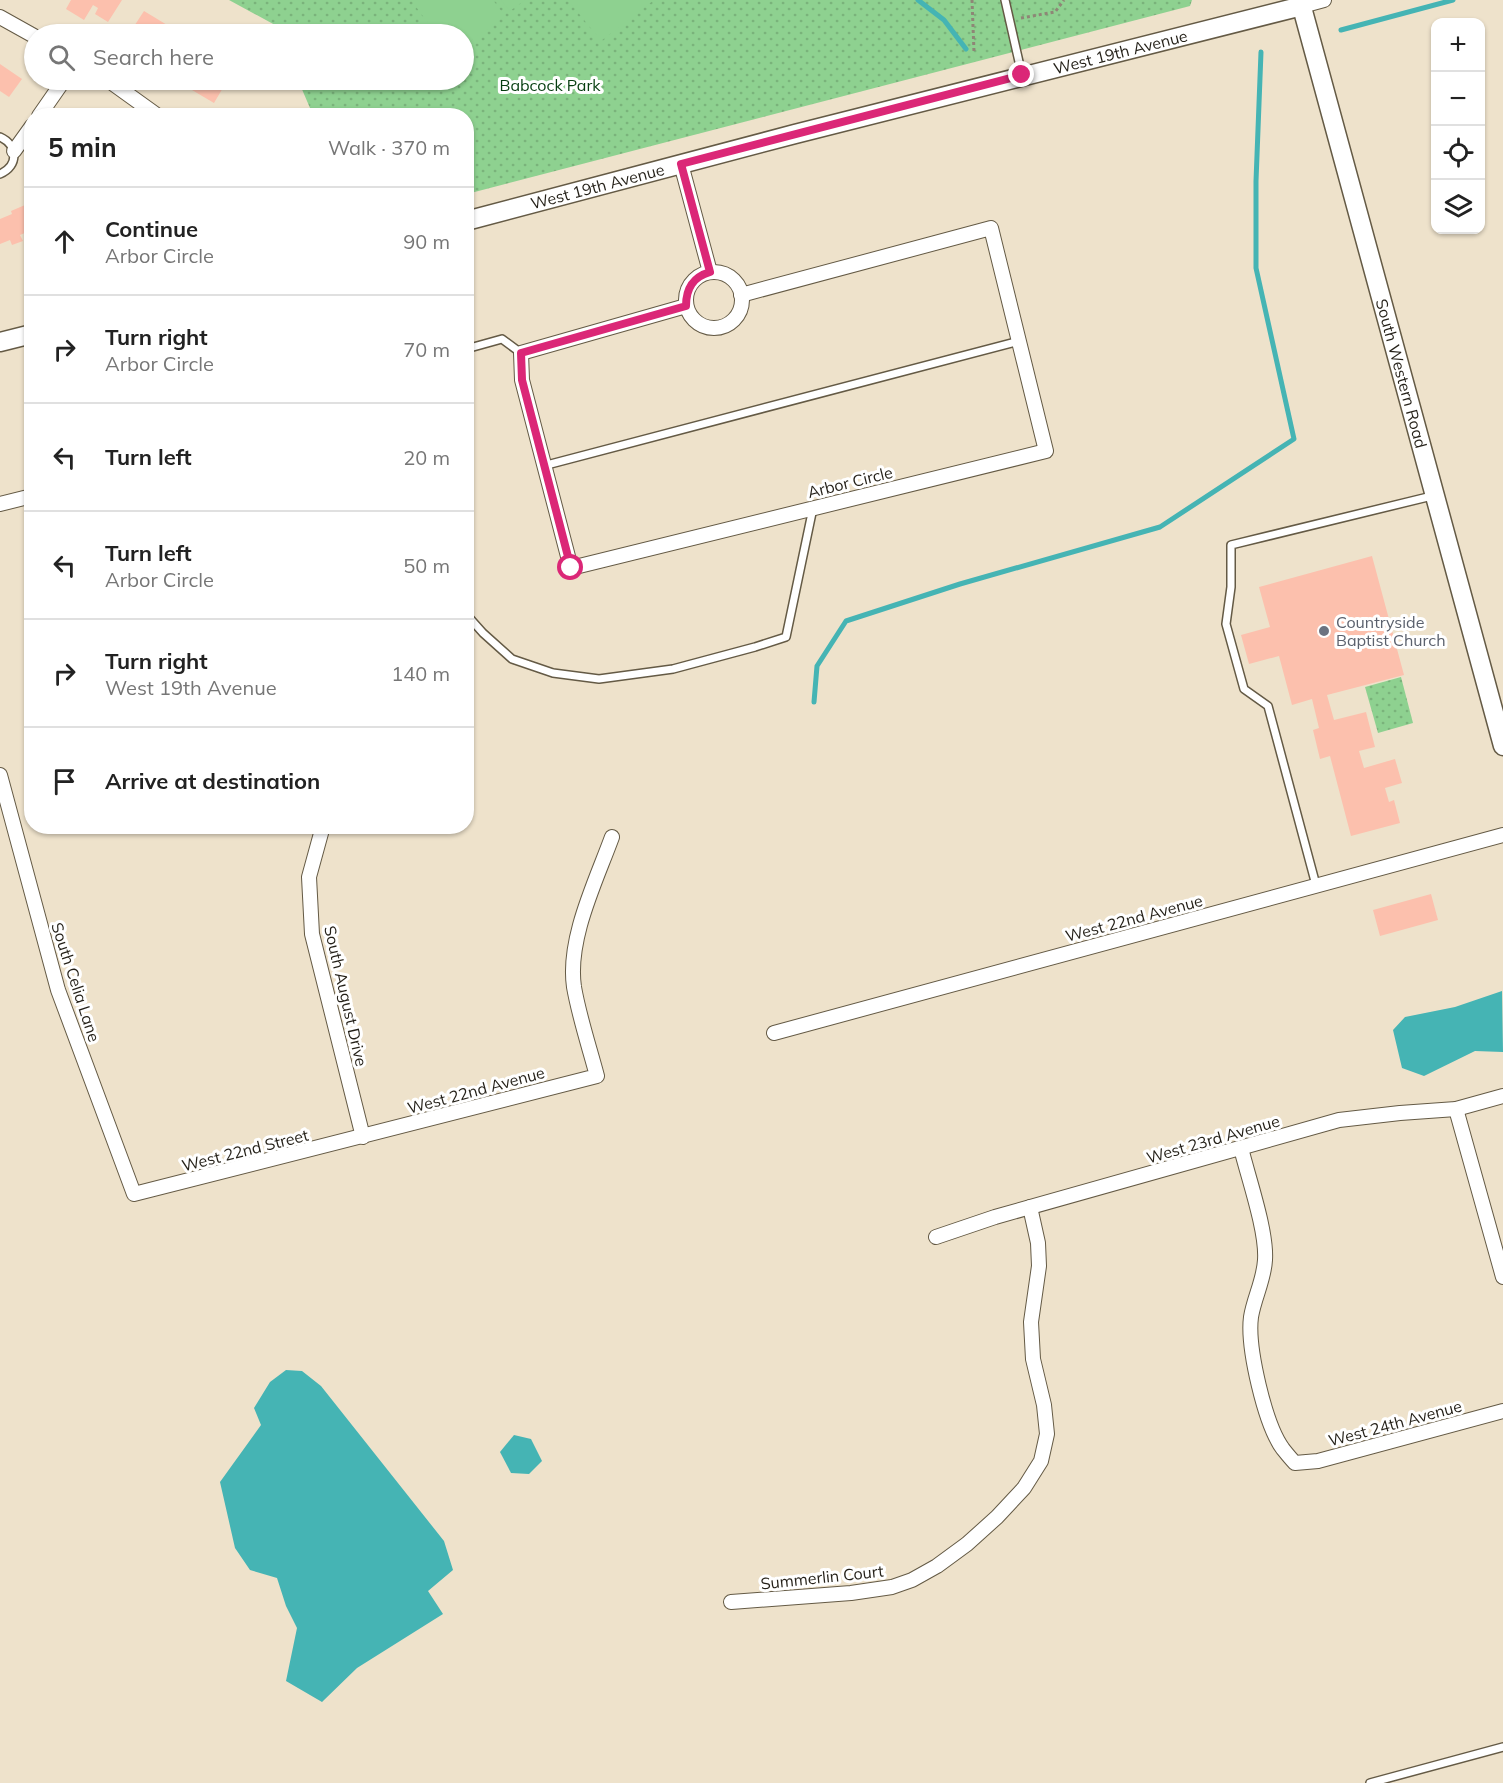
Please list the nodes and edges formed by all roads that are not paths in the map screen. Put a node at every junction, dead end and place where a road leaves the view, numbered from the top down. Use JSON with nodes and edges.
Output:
{"nodes":[{"id":1,"x":1005,"y":0,"type":"edge"},
{"id":2,"x":1324,"y":0,"type":"edge"},
{"id":3,"x":1301,"y":3,"type":"edge"},
{"id":4,"x":0,"y":17,"type":"edge"},
{"id":5,"x":24,"y":30,"type":"edge"},
{"id":6,"x":1022,"y":75,"type":"junction"},
{"id":7,"x":57,"y":90,"type":"edge"},
{"id":8,"x":122,"y":90,"type":"edge"},
{"id":9,"x":45,"y":108,"type":"edge"},
{"id":10,"x":147,"y":108,"type":"edge"},
{"id":11,"x":0,"y":137,"type":"edge"},
{"id":12,"x":24,"y":137,"type":"edge"},
{"id":13,"x":14,"y":151,"type":"junction"},
{"id":14,"x":681,"y":164,"type":"junction"},
{"id":15,"x":0,"y":174,"type":"edge"},
{"id":16,"x":474,"y":219,"type":"edge"},
{"id":17,"x":710,"y":272,"type":"junction"},
{"id":18,"x":741,"y":295,"type":"junction"},
{"id":19,"x":686,"y":306,"type":"junction"},
{"id":20,"x":24,"y":336,"type":"edge"},
{"id":21,"x":1019,"y":341,"type":"junction"},
{"id":22,"x":0,"y":342,"type":"edge"},
{"id":23,"x":474,"y":347,"type":"edge"},
{"id":24,"x":521,"y":353,"type":"junction"},
{"id":25,"x":543,"y":466,"type":"junction"},
{"id":26,"x":1435,"y":496,"type":"junction"},
{"id":27,"x":24,"y":498,"type":"edge"},
{"id":28,"x":0,"y":504,"type":"edge"},
{"id":29,"x":813,"y":508,"type":"junction"},
{"id":30,"x":474,"y":623,"type":"edge"},
{"id":31,"x":1503,"y":746,"type":"edge"},
{"id":32,"x":0,"y":775,"type":"edge"},
{"id":33,"x":321,"y":834,"type":"edge"},
{"id":34,"x":1503,"y":835,"type":"edge"},
{"id":35,"x":612,"y":837,"type":"dead end"},
{"id":36,"x":1316,"y":885,"type":"junction"},
{"id":37,"x":774,"y":1033,"type":"dead end"},
{"id":38,"x":1503,"y":1096,"type":"edge"},
{"id":39,"x":1456,"y":1109,"type":"junction"},
{"id":40,"x":363,"y":1137,"type":"junction"},
{"id":41,"x":1241,"y":1148,"type":"junction"},
{"id":42,"x":134,"y":1194,"type":"joint"},
{"id":43,"x":1030,"y":1207,"type":"junction"},
{"id":44,"x":936,"y":1237,"type":"dead end"},
{"id":45,"x":1503,"y":1277,"type":"edge"},
{"id":46,"x":1503,"y":1411,"type":"edge"},
{"id":47,"x":730,"y":1602,"type":"dead end"},
{"id":48,"x":1503,"y":1747,"type":"edge"},
{"id":49,"x":1370,"y":1783,"type":"edge"}],
"edges":[{"from":1,"to":6,"type":"lane"},
{"from":2,"to":3,"type":"street","name":"West 19th Avenue"},
{"from":3,"to":6,"type":"street","name":"West 19th Avenue"},
{"from":3,"to":26,"type":"street","name":"South Western Road"},
{"from":4,"to":5,"type":"street"},
{"from":6,"to":14,"type":"street","name":"West 19th Avenue"},
{"from":7,"to":9,"type":"street"},
{"from":8,"to":10,"type":"street"},
{"from":11,"to":13,"type":"lane"},
{"from":12,"to":13,"type":"street"},
{"from":13,"to":15,"type":"lane"},
{"from":14,"to":16,"type":"street","name":"West 19th Avenue"},
{"from":14,"to":17,"type":"street"},
{"from":17,"to":18,"type":"street"},
{"from":17,"to":19,"type":"street"},
{"from":18,"to":19,"type":"street"},
{"from":18,"to":21,"type":"street","name":"Arbor Circle"},
{"from":19,"to":24,"type":"street"},
{"from":20,"to":22,"type":"street"},
{"from":21,"to":25,"type":"lane"},
{"from":21,"to":29,"type":"street","name":"Arbor Circle"},
{"from":23,"to":24,"type":"lane"},
{"from":24,"to":25,"type":"street","name":"Arbor Circle"},
{"from":25,"to":29,"type":"street","name":"Arbor Circle"},
{"from":26,"to":31,"type":"street","name":"South Western Road"},
{"from":26,"to":36,"type":"lane"},
{"from":27,"to":28,"type":"street"},
{"from":29,"to":30,"type":"lane"},
{"from":32,"to":42,"type":"street","name":"South Celia Lane"},
{"from":33,"to":40,"type":"street","name":"South August Drive"},
{"from":34,"to":36,"type":"street","name":"West 22nd Avenue"},
{"from":35,"to":40,"type":"street","name":"West 22nd Avenue"},
{"from":36,"to":37,"type":"street","name":"West 22nd Avenue"},
{"from":38,"to":39,"type":"street","name":"West 23rd Avenue"},
{"from":39,"to":41,"type":"street","name":"West 23rd Avenue"},
{"from":39,"to":45,"type":"street"},
{"from":40,"to":42,"type":"street","name":"West 22nd Street"},
{"from":41,"to":43,"type":"street","name":"West 23rd Avenue"},
{"from":41,"to":46,"type":"street","name":"West 24th Avenue"},
{"from":43,"to":44,"type":"street","name":"West 23rd Avenue"},
{"from":43,"to":47,"type":"street","name":"Summerlin Court"},
{"from":48,"to":49,"type":"lane"}]}
